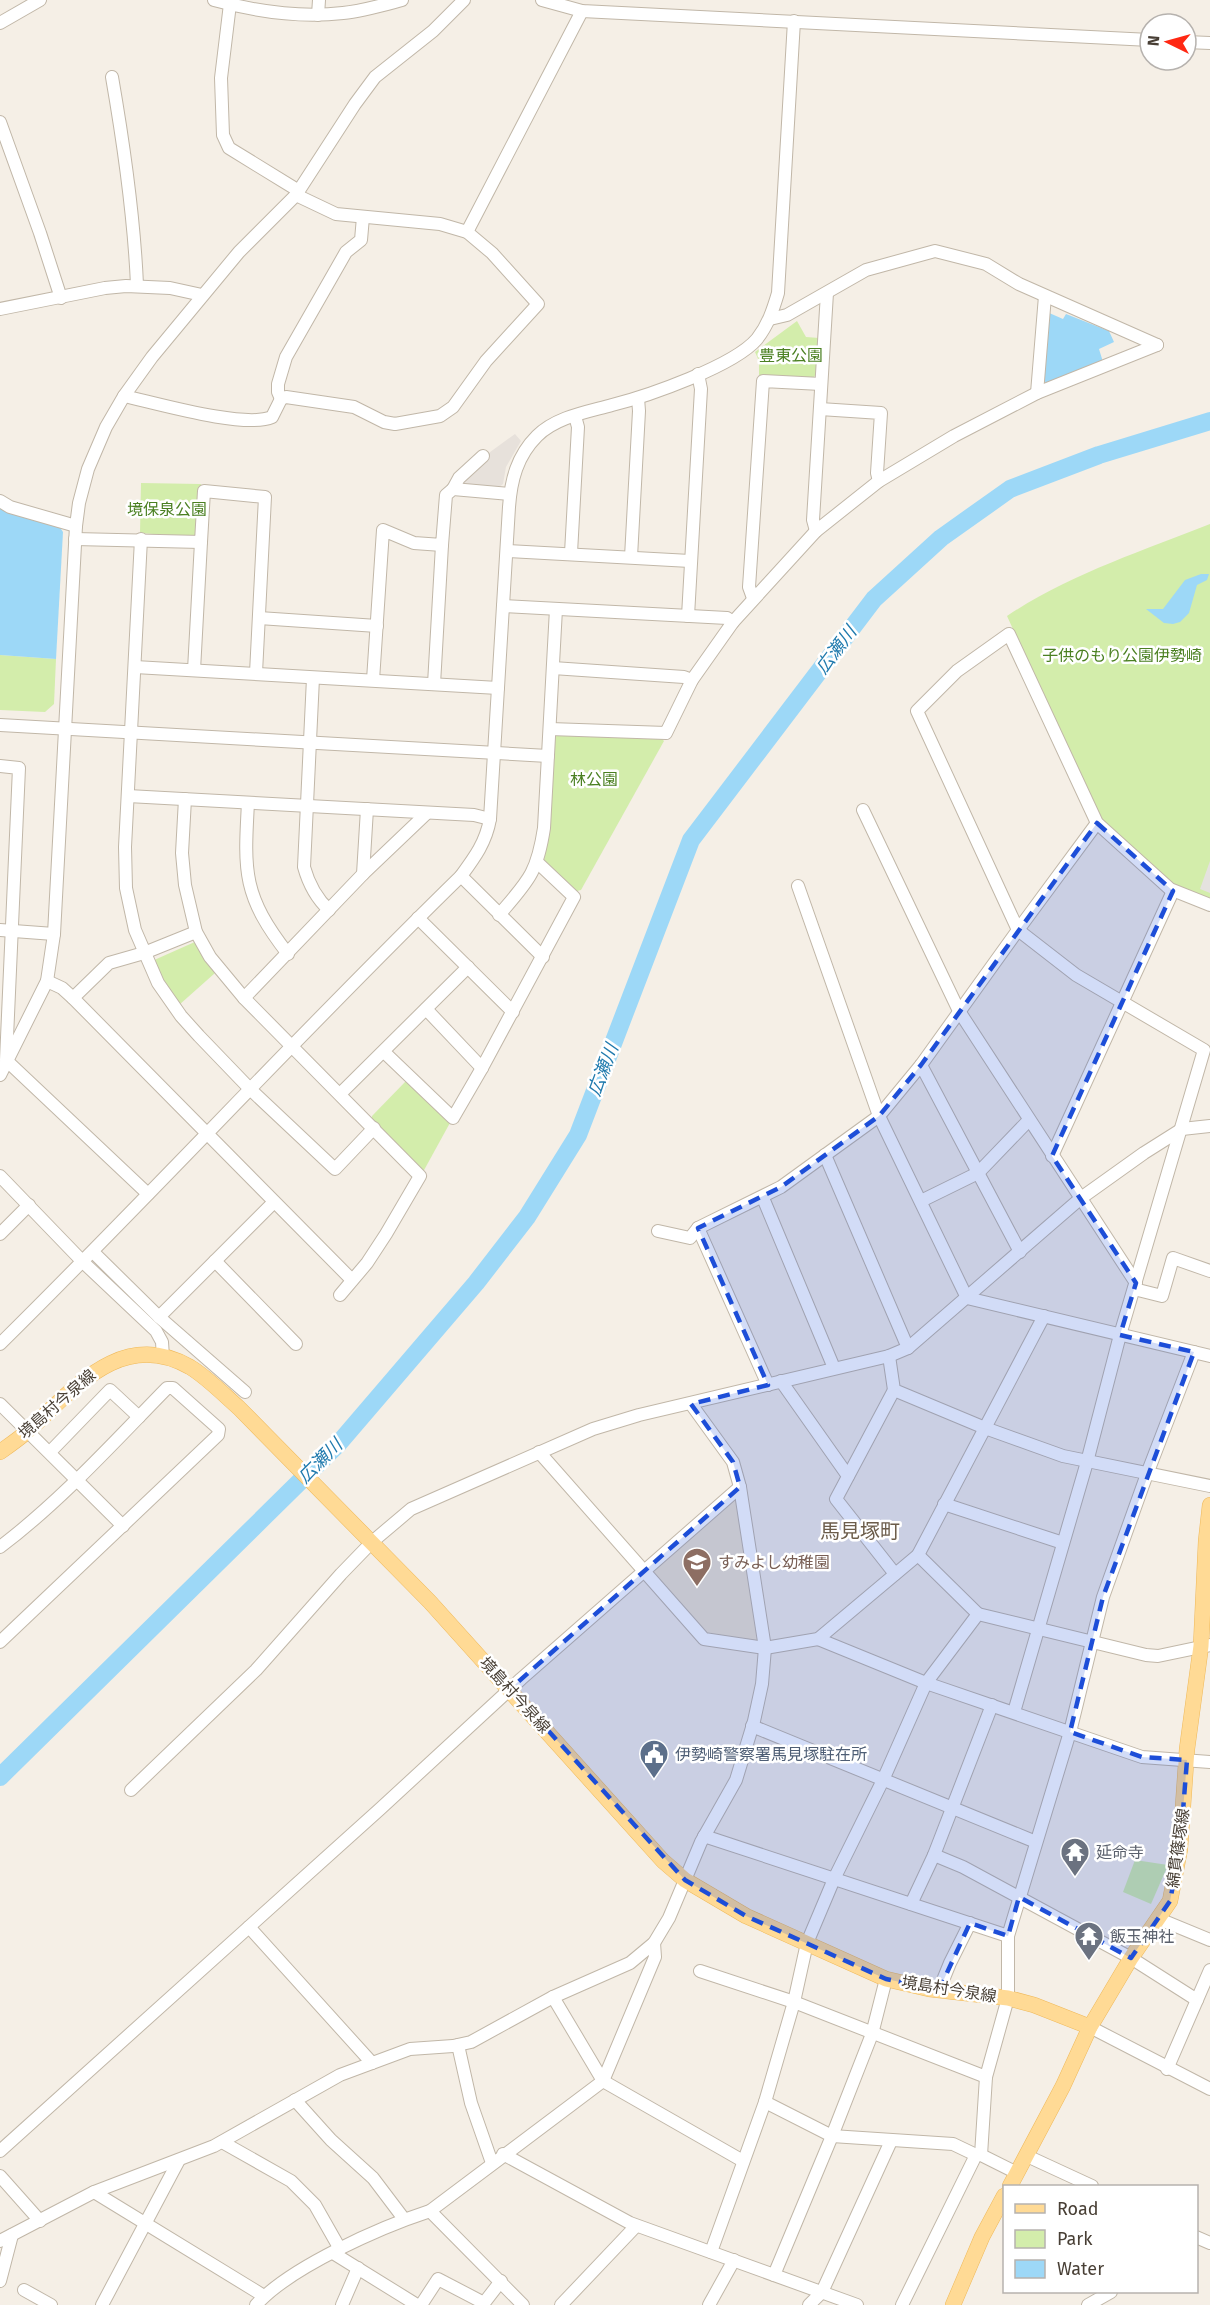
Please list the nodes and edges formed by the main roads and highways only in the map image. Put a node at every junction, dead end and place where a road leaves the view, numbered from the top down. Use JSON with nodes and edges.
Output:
{"nodes":[{"id":1,"x":0,"y":1452,"type":"edge"},
{"id":2,"x":1210,"y":1505,"type":"edge"},
{"id":3,"x":1205,"y":1646,"type":"edge"},
{"id":4,"x":1090,"y":2027,"type":"junction"},
{"id":5,"x":1014,"y":2180,"type":"edge"},
{"id":6,"x":1003,"y":2200,"type":"edge"},
{"id":7,"x":953,"y":2305,"type":"edge"}],
"edges":[{"from":1,"to":4,"type":"main road","name":"境島村今泉線"},
{"from":2,"to":3,"type":"main road","name":"綿貫篠塚線"},
{"from":3,"to":4,"type":"main road","name":"綿貫篠塚線"},
{"from":4,"to":5,"type":"main road","name":"綿貫篠塚線"},
{"from":6,"to":7,"type":"main road"}]}
